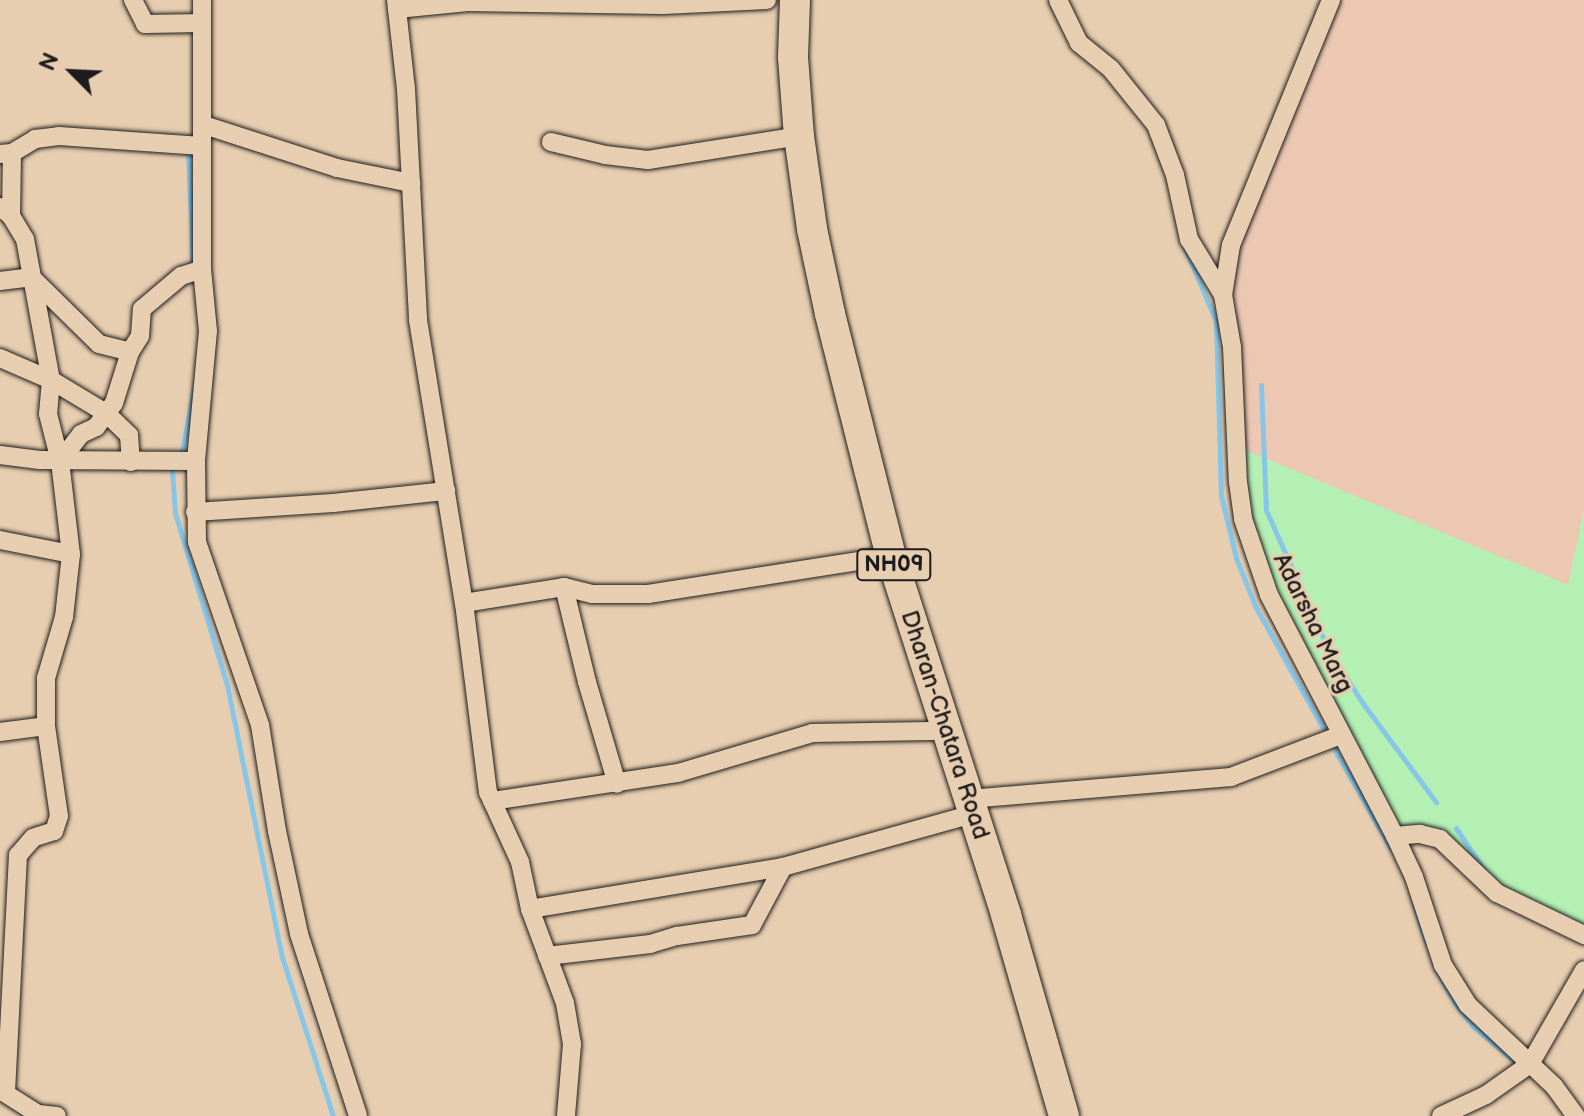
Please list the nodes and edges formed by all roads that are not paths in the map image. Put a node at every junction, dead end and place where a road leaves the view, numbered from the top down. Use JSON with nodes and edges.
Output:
{"nodes":[{"id":1,"x":133,"y":0,"type":"edge"},
{"id":2,"x":202,"y":0,"type":"edge"},
{"id":3,"x":767,"y":0,"type":"edge"},
{"id":4,"x":795,"y":0,"type":"edge"},
{"id":5,"x":1058,"y":0,"type":"edge"},
{"id":6,"x":1331,"y":0,"type":"edge"},
{"id":7,"x":397,"y":5,"type":"edge"},
{"id":8,"x":202,"y":23,"type":"junction"},
{"id":9,"x":204,"y":125,"type":"junction"},
{"id":10,"x":799,"y":136,"type":"junction"},
{"id":11,"x":551,"y":142,"type":"dead end"},
{"id":12,"x":202,"y":146,"type":"junction"},
{"id":13,"x":6,"y":153,"type":"edge"},
{"id":14,"x":411,"y":183,"type":"junction"},
{"id":15,"x":6,"y":212,"type":"edge"},
{"id":16,"x":202,"y":269,"type":"junction"},
{"id":17,"x":31,"y":277,"type":"junction"},
{"id":18,"x":4,"y":283,"type":"edge"},
{"id":19,"x":1223,"y":295,"type":"junction"},
{"id":20,"x":130,"y":352,"type":"junction"},
{"id":21,"x":0,"y":358,"type":"edge"},
{"id":22,"x":51,"y":380,"type":"junction"},
{"id":23,"x":106,"y":413,"type":"junction"},
{"id":24,"x":0,"y":455,"type":"edge"},
{"id":25,"x":60,"y":461,"type":"junction"},
{"id":26,"x":196,"y":461,"type":"junction"},
{"id":27,"x":131,"y":462,"type":"junction"},
{"id":28,"x":446,"y":491,"type":"junction"},
{"id":29,"x":195,"y":512,"type":"junction"},
{"id":30,"x":0,"y":540,"type":"edge"},
{"id":31,"x":71,"y":554,"type":"junction"},
{"id":32,"x":891,"y":556,"type":"junction"},
{"id":33,"x":564,"y":587,"type":"junction"},
{"id":34,"x":464,"y":603,"type":"junction"},
{"id":35,"x":46,"y":726,"type":"junction"},
{"id":36,"x":945,"y":727,"type":"junction"},
{"id":37,"x":0,"y":732,"type":"edge"},
{"id":38,"x":1341,"y":735,"type":"junction"},
{"id":39,"x":617,"y":784,"type":"junction"},
{"id":40,"x":492,"y":801,"type":"junction"},
{"id":41,"x":971,"y":806,"type":"junction"},
{"id":42,"x":1395,"y":836,"type":"junction"},
{"id":43,"x":783,"y":867,"type":"junction"},
{"id":44,"x":530,"y":909,"type":"junction"},
{"id":45,"x":1584,"y":935,"type":"edge"},
{"id":46,"x":547,"y":956,"type":"junction"},
{"id":47,"x":1584,"y":970,"type":"edge"},
{"id":48,"x":1530,"y":1064,"type":"junction"},
{"id":49,"x":3,"y":1092,"type":"edge"},
{"id":50,"x":39,"y":1115,"type":"edge"},
{"id":51,"x":358,"y":1116,"type":"edge"},
{"id":52,"x":566,"y":1116,"type":"edge"},
{"id":53,"x":1064,"y":1116,"type":"edge"},
{"id":54,"x":1441,"y":1116,"type":"edge"},
{"id":55,"x":1576,"y":1116,"type":"edge"}],
"edges":[{"from":1,"to":8,"type":"street"},
{"from":2,"to":8,"type":"street"},
{"from":3,"to":7,"type":"street"},
{"from":4,"to":10,"type":"main road","name":"Dharan-Chatara Road","number":"NH09"},
{"from":5,"to":19,"type":"street"},
{"from":6,"to":19,"type":"street","name":"Adarsha Marg"},
{"from":7,"to":14,"type":"street"},
{"from":8,"to":9,"type":"street"},
{"from":9,"to":12,"type":"street"},
{"from":9,"to":14,"type":"street"},
{"from":10,"to":11,"type":"street"},
{"from":10,"to":32,"type":"main road","name":"Dharan-Chatara Road","number":"NH09"},
{"from":12,"to":13,"type":"street"},
{"from":12,"to":16,"type":"street"},
{"from":13,"to":15,"type":"street"},
{"from":14,"to":28,"type":"street"},
{"from":15,"to":17,"type":"street"},
{"from":16,"to":20,"type":"street"},
{"from":16,"to":26,"type":"street"},
{"from":17,"to":18,"type":"street"},
{"from":17,"to":20,"type":"street"},
{"from":17,"to":22,"type":"street"},
{"from":19,"to":38,"type":"street","name":"Adarsha Marg"},
{"from":20,"to":23,"type":"street"},
{"from":21,"to":22,"type":"street"},
{"from":22,"to":23,"type":"street"},
{"from":22,"to":25,"type":"street"},
{"from":23,"to":25,"type":"street"},
{"from":23,"to":27,"type":"street"},
{"from":24,"to":25,"type":"street"},
{"from":25,"to":27,"type":"street"},
{"from":25,"to":31,"type":"street"},
{"from":26,"to":27,"type":"street"},
{"from":26,"to":29,"type":"street"},
{"from":28,"to":29,"type":"street"},
{"from":28,"to":34,"type":"street"},
{"from":29,"to":51,"type":"street"},
{"from":30,"to":31,"type":"street"},
{"from":31,"to":35,"type":"street"},
{"from":32,"to":33,"type":"street"},
{"from":32,"to":36,"type":"main road","name":"Dharan-Chatara Road","number":"NH09"},
{"from":33,"to":34,"type":"street"},
{"from":33,"to":39,"type":"street"},
{"from":34,"to":40,"type":"street"},
{"from":35,"to":37,"type":"street"},
{"from":35,"to":49,"type":"street"},
{"from":36,"to":39,"type":"street"},
{"from":36,"to":41,"type":"main road","name":"Dharan-Chatara Road","number":"NH09"},
{"from":38,"to":41,"type":"street"},
{"from":38,"to":42,"type":"street","name":"Adarsha Marg"},
{"from":39,"to":40,"type":"street"},
{"from":40,"to":44,"type":"street"},
{"from":41,"to":43,"type":"street"},
{"from":41,"to":53,"type":"main road","name":"Dharan-Chatara Road","number":"NH09"},
{"from":42,"to":45,"type":"street"},
{"from":42,"to":48,"type":"street","name":"Adarsha Marg"},
{"from":43,"to":44,"type":"street"},
{"from":43,"to":46,"type":"street"},
{"from":44,"to":46,"type":"street"},
{"from":46,"to":52,"type":"street"},
{"from":47,"to":48,"type":"street"},
{"from":48,"to":54,"type":"street"},
{"from":48,"to":55,"type":"street","name":"Adarsha Marg"},
{"from":49,"to":50,"type":"street"}]}
